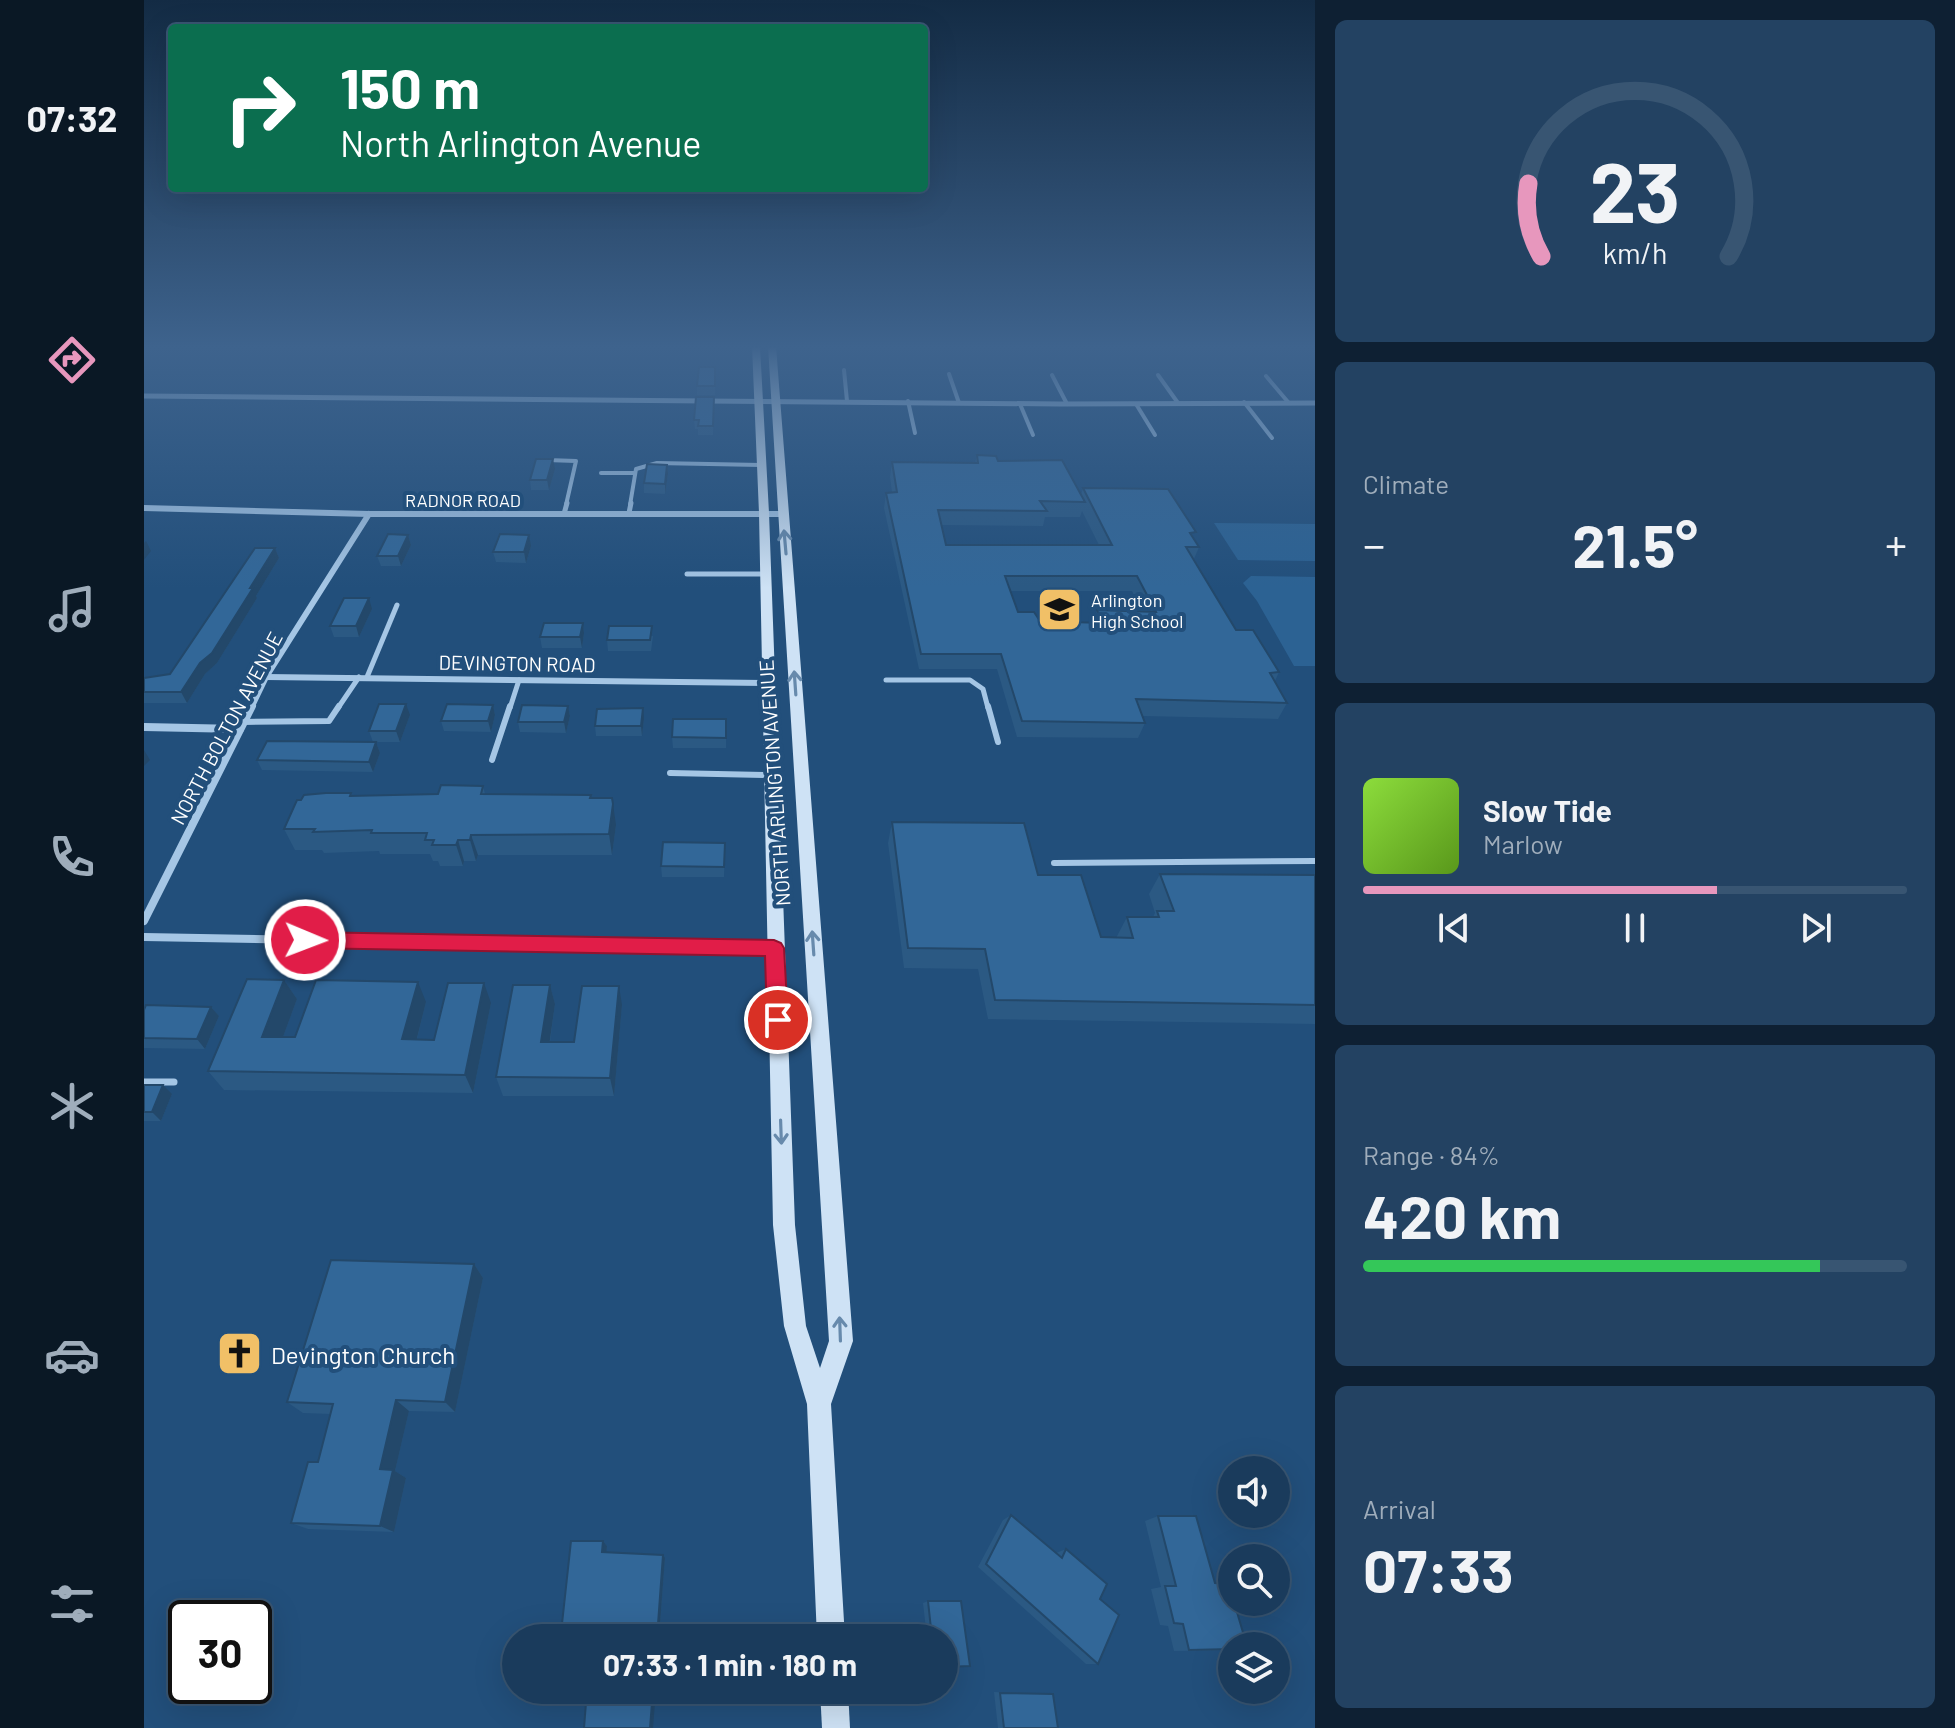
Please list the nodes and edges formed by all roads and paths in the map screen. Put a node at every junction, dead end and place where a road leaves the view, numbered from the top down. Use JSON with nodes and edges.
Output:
{"nodes":[{"id":1,"x":758,"y":427,"type":"edge"},
{"id":2,"x":777,"y":427,"type":"edge"},
{"id":3,"x":914,"y":427,"type":"edge"},
{"id":4,"x":1029,"y":427,"type":"edge"},
{"id":5,"x":1150,"y":427,"type":"edge"},
{"id":6,"x":1263,"y":427,"type":"edge"},
{"id":7,"x":915,"y":433,"type":"dead end"},
{"id":8,"x":1033,"y":435,"type":"dead end"},
{"id":9,"x":1155,"y":435,"type":"dead end"},
{"id":10,"x":1272,"y":438,"type":"dead end"},
{"id":11,"x":539,"y":460,"type":"edge"},
{"id":12,"x":761,"y":465,"type":"junction"},
{"id":13,"x":601,"y":473,"type":"dead end"},
{"id":14,"x":635,"y":473,"type":"junction"},
{"id":15,"x":144,"y":508,"type":"edge"},
{"id":16,"x":629,"y":513,"type":"junction"},
{"id":17,"x":764,"y":513,"type":"junction"},
{"id":18,"x":369,"y":514,"type":"junction"},
{"id":19,"x":564,"y":514,"type":"junction"},
{"id":20,"x":783,"y":514,"type":"junction"},
{"id":21,"x":687,"y":574,"type":"dead end"},
{"id":22,"x":765,"y":574,"type":"junction"},
{"id":23,"x":397,"y":605,"type":"dead end"},
{"id":24,"x":266,"y":677,"type":"junction"},
{"id":25,"x":363,"y":677,"type":"junction"},
{"id":26,"x":519,"y":680,"type":"junction"},
{"id":27,"x":886,"y":680,"type":"dead end"},
{"id":28,"x":768,"y":683,"type":"junction"},
{"id":29,"x":242,"y":726,"type":"junction"},
{"id":30,"x":144,"y":727,"type":"edge"},
{"id":31,"x":998,"y":742,"type":"dead end"},
{"id":32,"x":492,"y":760,"type":"dead end"},
{"id":33,"x":670,"y":773,"type":"dead end"},
{"id":34,"x":770,"y":775,"type":"junction"},
{"id":35,"x":1315,"y":861,"type":"edge"},
{"id":36,"x":1054,"y":863,"type":"dead end"},
{"id":37,"x":144,"y":921,"type":"edge"},
{"id":38,"x":144,"y":937,"type":"edge"},
{"id":39,"x":774,"y":948,"type":"junction"},
{"id":40,"x":144,"y":1082,"type":"edge"},
{"id":41,"x":174,"y":1082,"type":"dead end"},
{"id":42,"x":819,"y":1404,"type":"junction"},
{"id":43,"x":830,"y":1624,"type":"edge"},
{"id":44,"x":835,"y":1704,"type":"edge"},
{"id":45,"x":836,"y":1728,"type":"edge"}],
"edges":[{"from":1,"to":12,"type":"main road","name":"NORTH ARLINGTON AVENUE"},
{"from":2,"to":20,"type":"main road","name":"NORTH ARLINGTON AVENUE"},
{"from":3,"to":7,"type":"lane"},
{"from":4,"to":8,"type":"lane"},
{"from":5,"to":9,"type":"lane"},
{"from":6,"to":10,"type":"lane"},
{"from":11,"to":19,"type":"lane"},
{"from":12,"to":14,"type":"lane"},
{"from":12,"to":17,"type":"main road","name":"NORTH ARLINGTON AVENUE"},
{"from":13,"to":14,"type":"lane"},
{"from":14,"to":16,"type":"lane"},
{"from":15,"to":18,"type":"street","name":"RADNOR ROAD"},
{"from":16,"to":17,"type":"street","name":"RADNOR ROAD"},
{"from":16,"to":19,"type":"street","name":"RADNOR ROAD"},
{"from":17,"to":20,"type":"street","name":"RADNOR ROAD"},
{"from":17,"to":22,"type":"main road","name":"NORTH ARLINGTON AVENUE"},
{"from":18,"to":19,"type":"street","name":"RADNOR ROAD"},
{"from":18,"to":24,"type":"street","name":"NORTH BOLTON AVENUE"},
{"from":42,"to":20,"type":"main road","name":"NORTH ARLINGTON AVENUE","one_way":true},
{"from":21,"to":22,"type":"lane"},
{"from":22,"to":28,"type":"main road","name":"NORTH ARLINGTON AVENUE"},
{"from":23,"to":25,"type":"lane"},
{"from":24,"to":25,"type":"street","name":"DEVINGTON ROAD"},
{"from":24,"to":29,"type":"street","name":"NORTH BOLTON AVENUE"},
{"from":25,"to":26,"type":"street","name":"DEVINGTON ROAD"},
{"from":25,"to":29,"type":"lane"},
{"from":26,"to":28,"type":"street","name":"DEVINGTON ROAD"},
{"from":26,"to":32,"type":"lane"},
{"from":27,"to":31,"type":"lane"},
{"from":28,"to":34,"type":"main road","name":"NORTH ARLINGTON AVENUE"},
{"from":29,"to":30,"type":"street"},
{"from":29,"to":37,"type":"street","name":"NORTH BOLTON AVENUE"},
{"from":33,"to":34,"type":"lane"},
{"from":34,"to":39,"type":"main road","name":"NORTH ARLINGTON AVENUE"},
{"from":35,"to":36,"type":"lane"},
{"from":38,"to":39,"type":"street"},
{"from":39,"to":42,"type":"main road","name":"NORTH ARLINGTON AVENUE","one_way":true},
{"from":40,"to":41,"type":"lane"},
{"from":42,"to":43,"type":"main road","name":"NORTH ARLINGTON AVENUE"},
{"from":44,"to":45,"type":"main road"}]}
